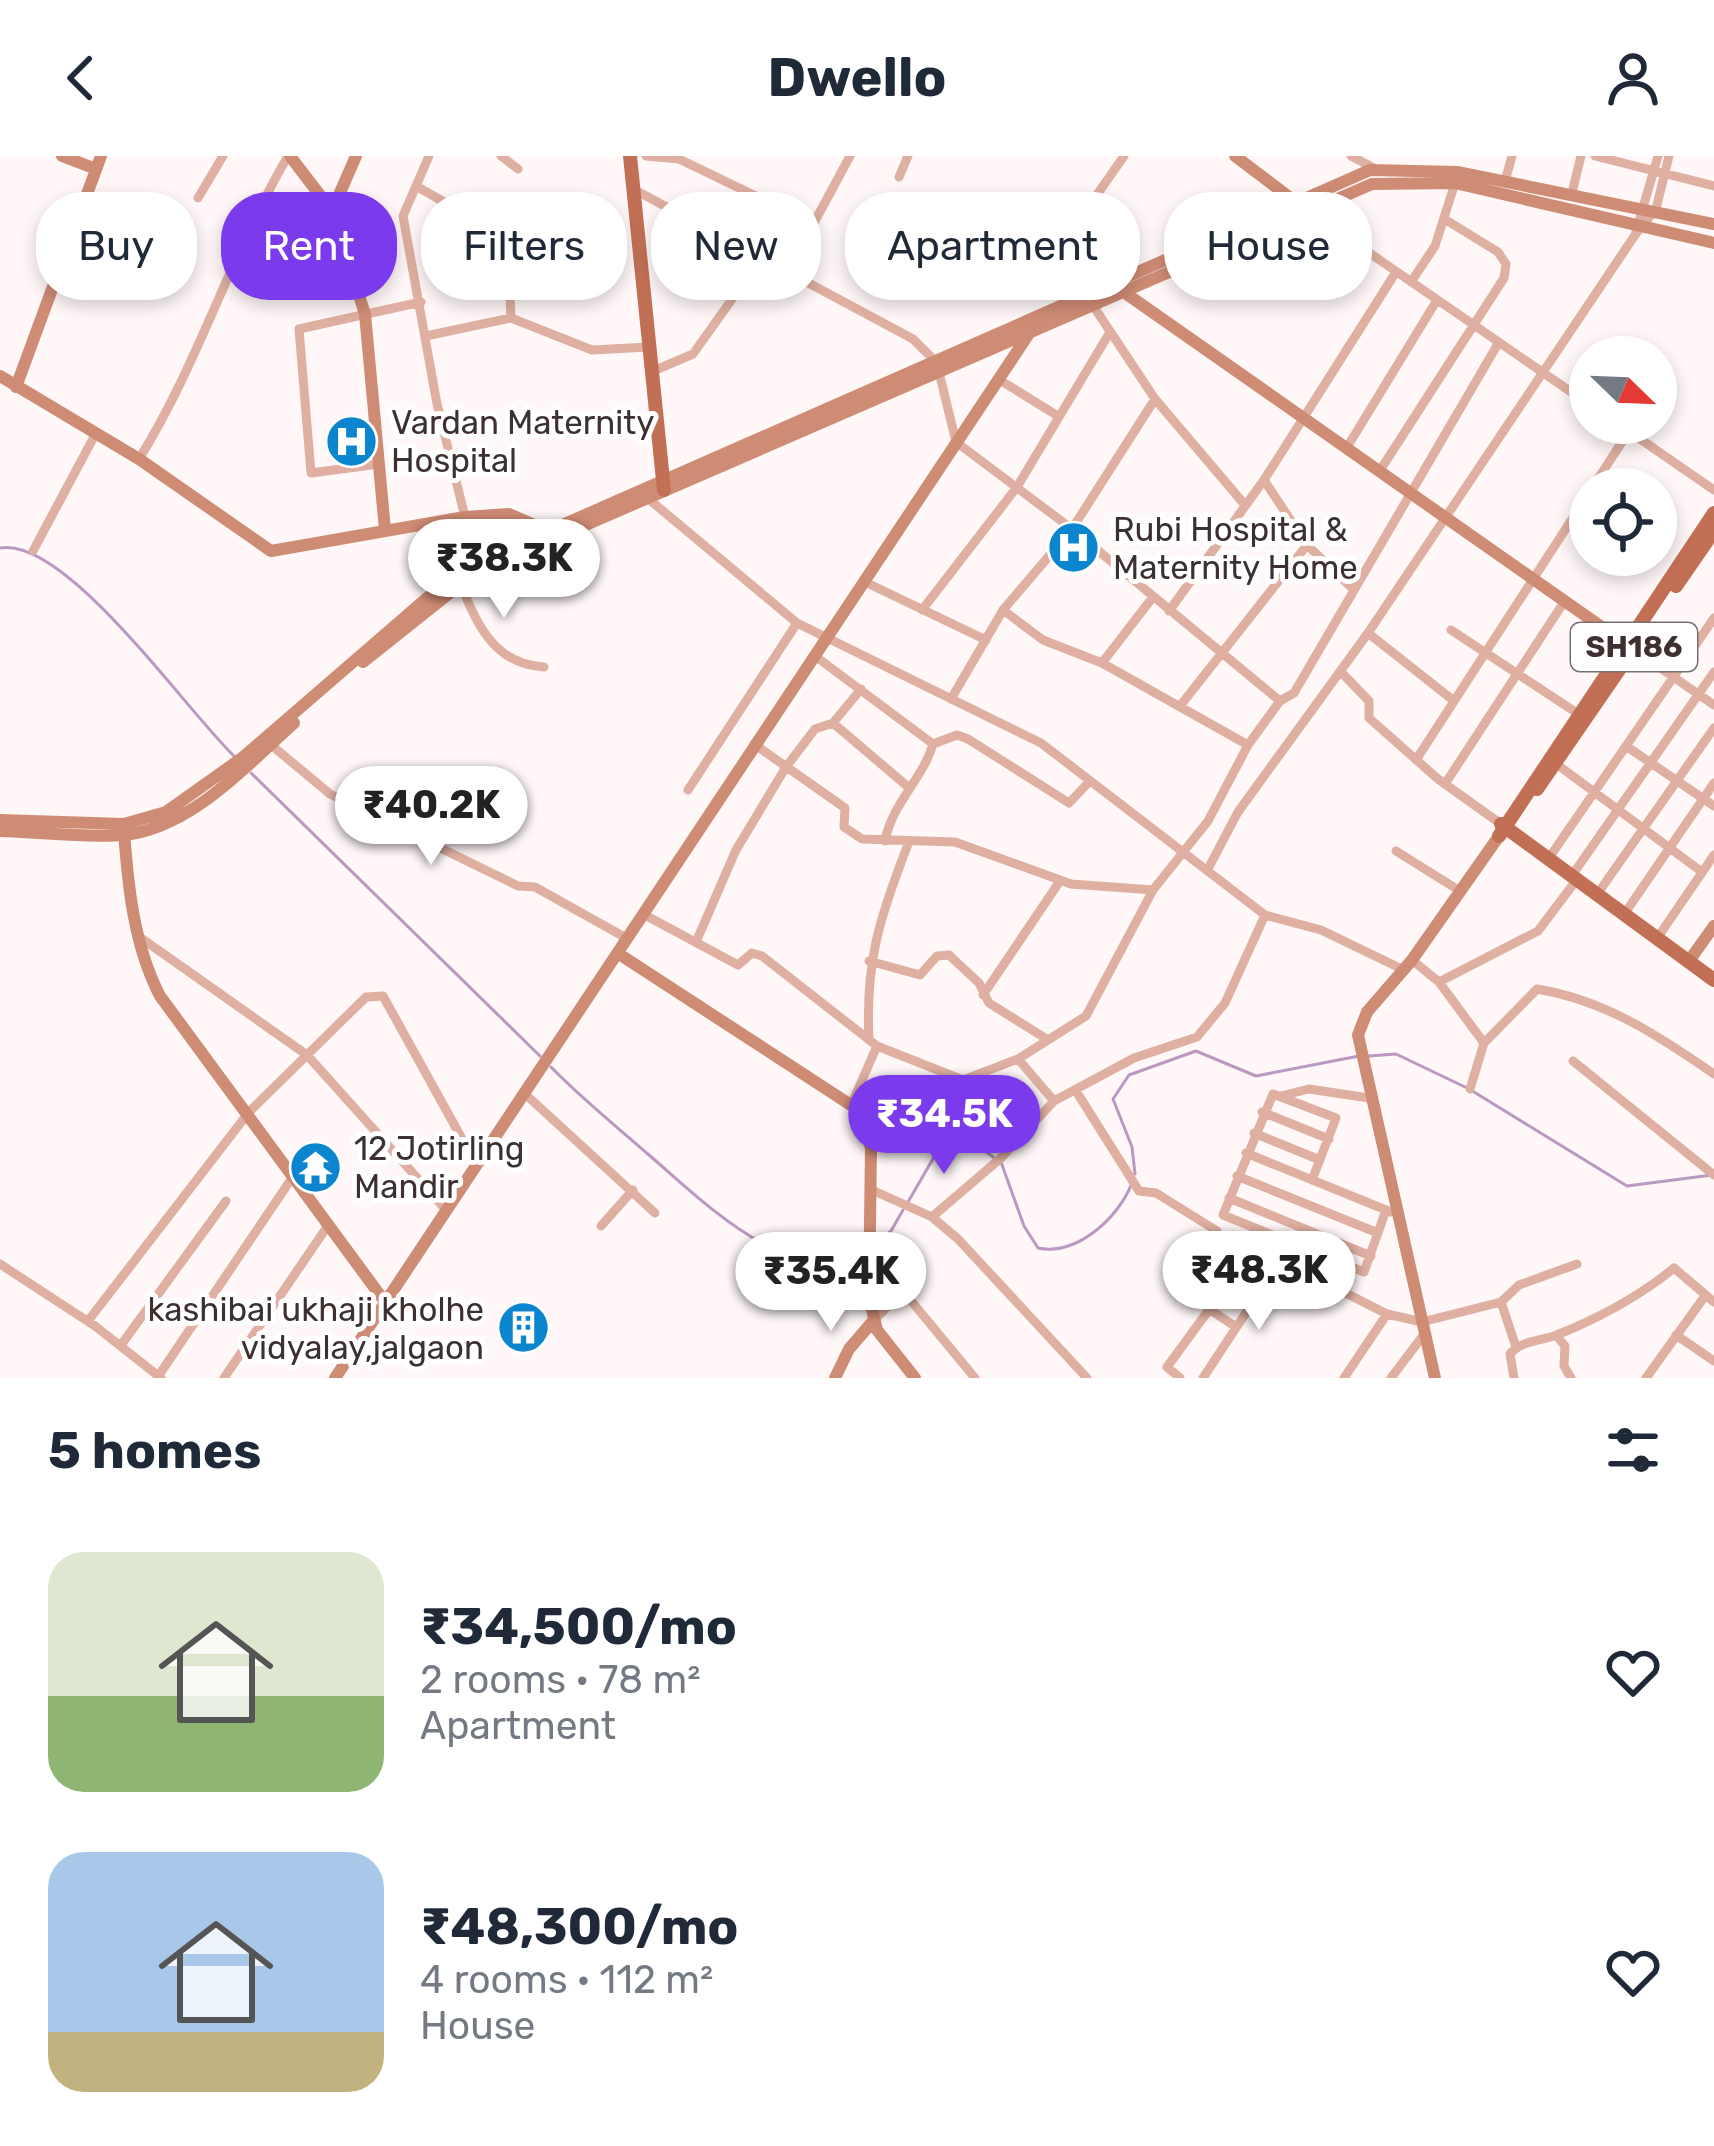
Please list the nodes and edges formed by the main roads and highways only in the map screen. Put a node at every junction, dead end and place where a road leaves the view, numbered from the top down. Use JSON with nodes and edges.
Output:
{"nodes":[{"id":1,"x":62,"y":156,"type":"edge"},
{"id":2,"x":289,"y":156,"type":"edge"},
{"id":3,"x":356,"y":156,"type":"edge"},
{"id":4,"x":630,"y":156,"type":"edge"},
{"id":5,"x":1234,"y":156,"type":"edge"},
{"id":6,"x":1462,"y":156,"type":"edge"},
{"id":7,"x":99,"y":162,"type":"edge"},
{"id":8,"x":1372,"y":169,"type":"edge"},
{"id":9,"x":1456,"y":178,"type":"junction"},
{"id":10,"x":317,"y":192,"type":"edge"},
{"id":11,"x":340,"y":192,"type":"edge"},
{"id":12,"x":1282,"y":192,"type":"edge"},
{"id":13,"x":1321,"y":192,"type":"edge"},
{"id":14,"x":1714,"y":224,"type":"edge"},
{"id":15,"x":1714,"y":243,"type":"edge"},
{"id":16,"x":1140,"y":280,"type":"edge"},
{"id":17,"x":361,"y":300,"type":"edge"},
{"id":18,"x":1090,"y":300,"type":"joint"},
{"id":19,"x":1136,"y":300,"type":"edge"},
{"id":20,"x":1040,"y":316,"type":"junction"},
{"id":21,"x":1030,"y":332,"type":"junction"},
{"id":22,"x":937,"y":366,"type":"junction"},
{"id":23,"x":0,"y":376,"type":"edge"},
{"id":24,"x":16,"y":387,"type":"junction"},
{"id":25,"x":663,"y":484,"type":"junction"},
{"id":26,"x":1714,"y":513,"type":"edge"},
{"id":27,"x":385,"y":530,"type":"junction"},
{"id":28,"x":1714,"y":531,"type":"edge"},
{"id":29,"x":549,"y":535,"type":"junction"},
{"id":30,"x":398,"y":627,"type":"junction"},
{"id":31,"x":1629,"y":647,"type":"junction"},
{"id":32,"x":333,"y":683,"type":"junction"},
{"id":33,"x":245,"y":761,"type":"junction"},
{"id":34,"x":0,"y":820,"type":"edge"},
{"id":35,"x":124,"y":830,"type":"junction"},
{"id":36,"x":1503,"y":830,"type":"junction"},
{"id":37,"x":0,"y":831,"type":"edge"},
{"id":38,"x":1714,"y":926,"type":"edge"},
{"id":39,"x":619,"y":954,"type":"junction"},
{"id":40,"x":1689,"y":961,"type":"junction"},
{"id":41,"x":1714,"y":980,"type":"edge"},
{"id":42,"x":385,"y":1302,"type":"junction"},
{"id":43,"x":874,"y":1320,"type":"junction"},
{"id":44,"x":335,"y":1378,"type":"edge"},
{"id":45,"x":835,"y":1378,"type":"edge"},
{"id":46,"x":916,"y":1378,"type":"edge"},
{"id":47,"x":1435,"y":1378,"type":"edge"}],
"edges":[{"from":1,"to":7,"type":"main road"},
{"from":2,"to":10,"type":"main road"},
{"from":3,"to":11,"type":"main road"},
{"from":4,"to":25,"type":"main road"},
{"from":5,"to":12,"type":"main road"},
{"from":6,"to":9,"type":"main road"},
{"from":7,"to":24,"type":"main road"},
{"from":8,"to":9,"type":"main road"},
{"from":8,"to":13,"type":"main road"},
{"from":8,"to":16,"type":"main road"},
{"from":9,"to":14,"type":"main road"},
{"from":9,"to":15,"type":"main road"},
{"from":17,"to":27,"type":"main road"},
{"from":18,"to":20,"type":"main road"},
{"from":18,"to":21,"type":"main road"},
{"from":19,"to":31,"type":"main road"},
{"from":20,"to":21,"type":"main road"},
{"from":20,"to":22,"type":"main road"},
{"from":21,"to":22,"type":"main road"},
{"from":21,"to":39,"type":"main road"},
{"from":22,"to":25,"type":"main road"},
{"from":23,"to":24,"type":"main road"},
{"from":24,"to":27,"type":"main road"},
{"from":25,"to":29,"type":"main road"},
{"from":26,"to":31,"type":"main road"},
{"from":27,"to":29,"type":"main road"},
{"from":28,"to":31,"type":"main road","number":"SH186"},
{"from":29,"to":30,"type":"main road"},
{"from":29,"to":30,"type":"main road"},
{"from":30,"to":32,"type":"main road"},
{"from":31,"to":36,"type":"main road","number":"SH186"},
{"from":31,"to":36,"type":"main road"},
{"from":32,"to":33,"type":"main road"},
{"from":32,"to":33,"type":"main road"},
{"from":33,"to":35,"type":"main road"},
{"from":34,"to":35,"type":"main road"},
{"from":35,"to":37,"type":"main road"},
{"from":35,"to":42,"type":"main road"},
{"from":36,"to":40,"type":"main road"},
{"from":36,"to":47,"type":"main road"},
{"from":38,"to":40,"type":"main road"},
{"from":39,"to":42,"type":"main road"},
{"from":39,"to":43,"type":"main road"},
{"from":40,"to":41,"type":"main road"},
{"from":42,"to":44,"type":"main road"},
{"from":43,"to":45,"type":"main road"},
{"from":43,"to":46,"type":"main road"}]}
